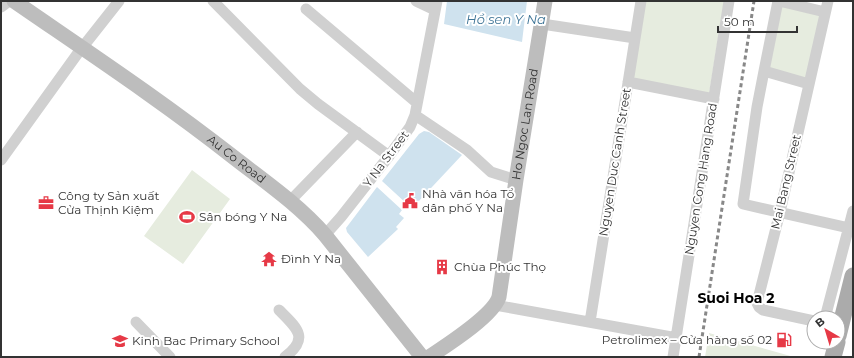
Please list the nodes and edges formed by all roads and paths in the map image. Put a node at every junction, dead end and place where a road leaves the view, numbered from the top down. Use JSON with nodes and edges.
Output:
{"nodes":[{"id":1,"x":9,"y":1,"type":"edge"},
{"id":2,"x":14,"y":1,"type":"edge"},
{"id":3,"x":119,"y":1,"type":"edge"},
{"id":4,"x":213,"y":1,"type":"edge"},
{"id":5,"x":416,"y":1,"type":"edge"},
{"id":6,"x":545,"y":1,"type":"edge"},
{"id":7,"x":641,"y":1,"type":"edge"},
{"id":8,"x":730,"y":1,"type":"edge"},
{"id":9,"x":779,"y":1,"type":"edge"},
{"id":10,"x":828,"y":1,"type":"edge"},
{"id":11,"x":436,"y":6,"type":"edge"},
{"id":12,"x":1,"y":7,"type":"edge"},
{"id":13,"x":306,"y":9,"type":"dead end"},
{"id":14,"x":825,"y":12,"type":"junction"},
{"id":15,"x":542,"y":24,"type":"junction"},
{"id":16,"x":635,"y":38,"type":"junction"},
{"id":17,"x":82,"y":47,"type":"junction"},
{"id":18,"x":764,"y":71,"type":"junction"},
{"id":19,"x":628,"y":82,"type":"junction"},
{"id":20,"x":809,"y":84,"type":"junction"},
{"id":21,"x":714,"y":98,"type":"junction"},
{"id":22,"x":416,"y":102,"type":"junction"},
{"id":23,"x":415,"y":115,"type":"junction"},
{"id":24,"x":357,"y":132,"type":"junction"},
{"id":25,"x":389,"y":156,"type":"junction"},
{"id":26,"x":1,"y":160,"type":"edge"},
{"id":27,"x":516,"y":180,"type":"junction"},
{"id":28,"x":290,"y":201,"type":"junction"},
{"id":29,"x":853,"y":211,"type":"edge"},
{"id":30,"x":780,"y":212,"type":"junction"},
{"id":31,"x":851,"y":229,"type":"edge"},
{"id":32,"x":325,"y":235,"type":"junction"},
{"id":33,"x":853,"y":276,"type":"edge"},
{"id":34,"x":495,"y":305,"type":"junction"},
{"id":35,"x":279,"y":310,"type":"dead end"},
{"id":36,"x":841,"y":310,"type":"edge"},
{"id":37,"x":844,"y":310,"type":"edge"},
{"id":38,"x":806,"y":319,"type":"edge"},
{"id":39,"x":136,"y":322,"type":"dead end"},
{"id":40,"x":590,"y":322,"type":"junction"},
{"id":41,"x":677,"y":338,"type":"junction"},
{"id":42,"x":170,"y":357,"type":"edge"},
{"id":43,"x":285,"y":357,"type":"edge"},
{"id":44,"x":422,"y":357,"type":"edge"},
{"id":45,"x":429,"y":357,"type":"edge"},
{"id":46,"x":673,"y":357,"type":"edge"}],
"edges":[{"from":1,"to":12,"type":"street"},
{"from":2,"to":17,"type":"main road","name":"Au Co Road"},
{"from":3,"to":17,"type":"street"},
{"from":4,"to":24,"type":"street"},
{"from":5,"to":11,"type":"street"},
{"from":6,"to":15,"type":"main road","name":"Ho Ngoc Lan Road"},
{"from":7,"to":16,"type":"street","name":"Nguyen Duc Canh Street"},
{"from":8,"to":21,"type":"street","name":"Nguyen Cong Hang Road"},
{"from":9,"to":14,"type":"street"},
{"from":9,"to":18,"type":"street"},
{"from":10,"to":14,"type":"street","name":"Mai Bang Street"},
{"from":11,"to":22,"type":"street","name":"Y Na Street"},
{"from":13,"to":22,"type":"street"},
{"from":14,"to":20,"type":"street","name":"Mai Bang Street"},
{"from":15,"to":16,"type":"street"},
{"from":15,"to":27,"type":"main road","name":"Ho Ngoc Lan Road"},
{"from":16,"to":19,"type":"street","name":"Nguyen Duc Canh Street"},
{"from":17,"to":26,"type":"street"},
{"from":17,"to":28,"type":"main road","name":"Au Co Road"},
{"from":18,"to":20,"type":"street"},
{"from":18,"to":30,"type":"street"},
{"from":19,"to":21,"type":"street"},
{"from":19,"to":40,"type":"street","name":"Nguyen Duc Canh Street"},
{"from":20,"to":30,"type":"street","name":"Mai Bang Street"},
{"from":21,"to":41,"type":"street","name":"Nguyen Cong Hang Road"},
{"from":22,"to":23,"type":"street","name":"Y Na Street"},
{"from":23,"to":25,"type":"street","name":"Y Na Street"},
{"from":23,"to":27,"type":"street"},
{"from":24,"to":25,"type":"street"},
{"from":24,"to":28,"type":"street"},
{"from":25,"to":32,"type":"street","name":"Y Na Street"},
{"from":27,"to":34,"type":"main road","name":"Ho Ngoc Lan Road"},
{"from":28,"to":32,"type":"main road","name":"Au Co Road"},
{"from":29,"to":31,"type":"street"},
{"from":30,"to":31,"type":"street"},
{"from":30,"to":38,"type":"street","name":"Mai Bang Street"},
{"from":31,"to":36,"type":"street"},
{"from":32,"to":44,"type":"main road","name":"Au Co Road"},
{"from":33,"to":37,"type":"main road"},
{"from":34,"to":40,"type":"street"},
{"from":34,"to":45,"type":"main road","name":"Ho Ngoc Lan Road"},
{"from":35,"to":43,"type":"street"},
{"from":39,"to":42,"type":"street"},
{"from":40,"to":41,"type":"street"},
{"from":41,"to":46,"type":"street","name":"Nguyen Cong Hang Road"}]}
